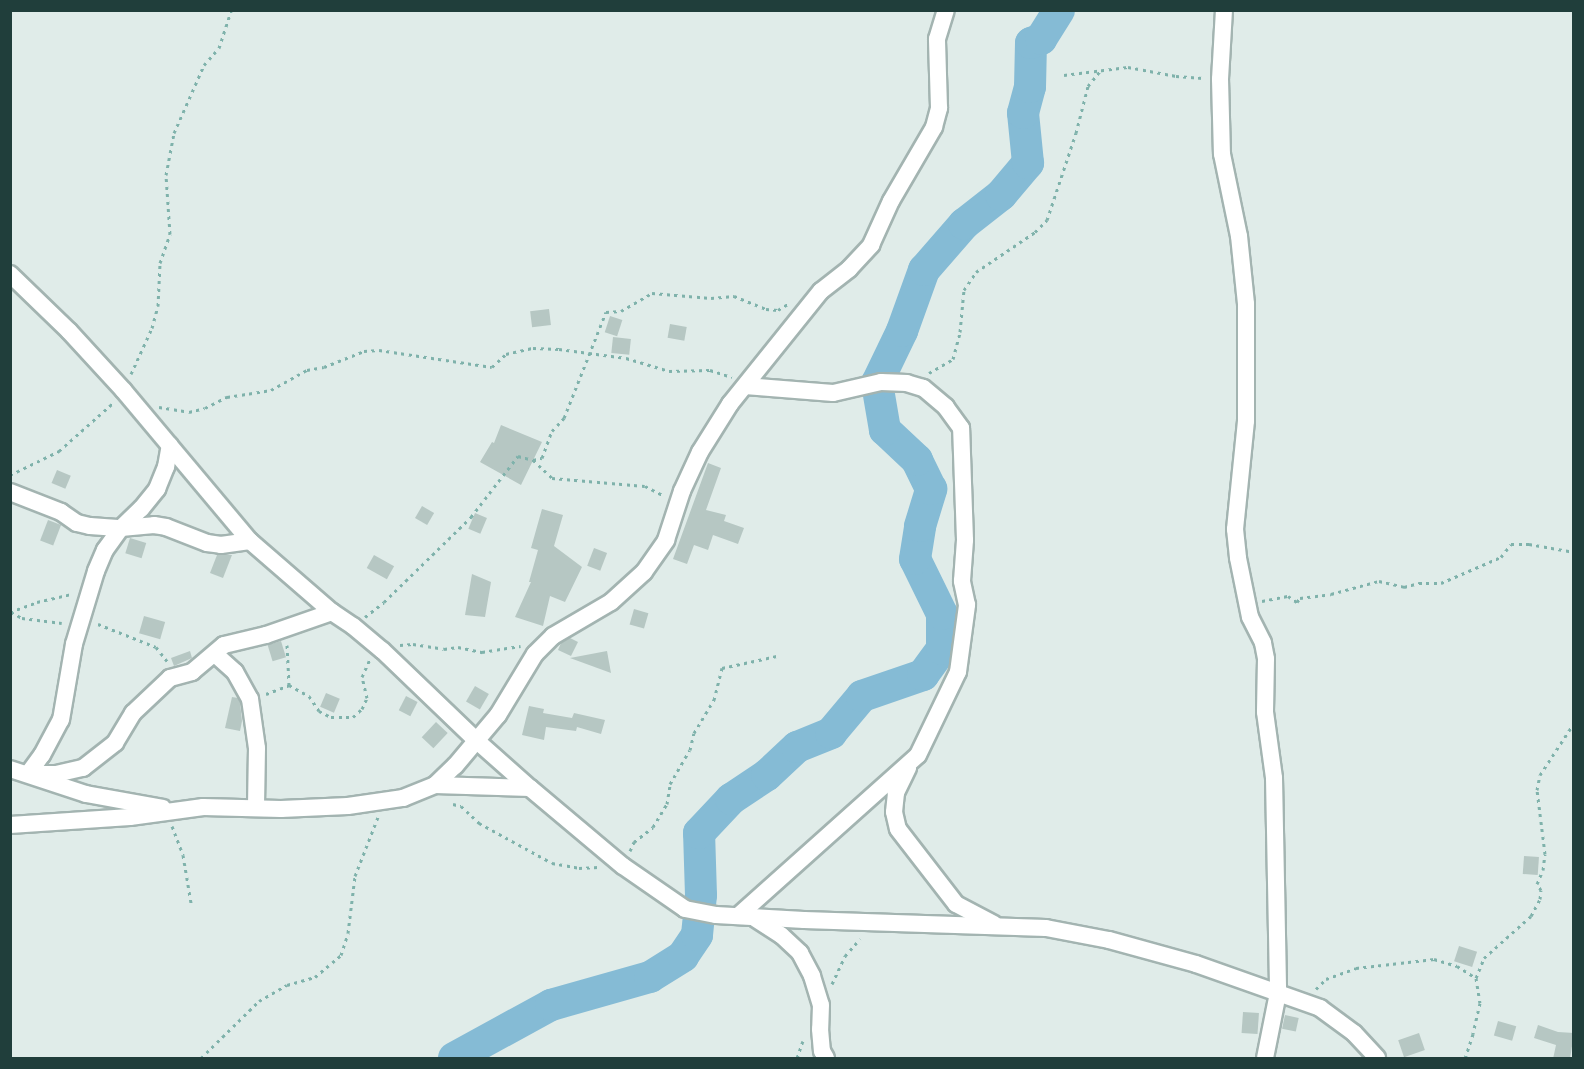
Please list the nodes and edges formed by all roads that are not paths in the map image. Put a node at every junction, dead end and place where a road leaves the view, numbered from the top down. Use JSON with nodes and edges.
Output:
{"nodes":[{"id":1,"x":946,"y":10,"type":"edge"},
{"id":2,"x":1224,"y":10,"type":"edge"},
{"id":3,"x":10,"y":274,"type":"edge"},
{"id":4,"x":745,"y":386,"type":"junction"},
{"id":5,"x":170,"y":445,"type":"junction"},
{"id":6,"x":10,"y":492,"type":"edge"},
{"id":7,"x":121,"y":528,"type":"junction"},
{"id":8,"x":250,"y":541,"type":"junction"},
{"id":9,"x":332,"y":612,"type":"junction"},
{"id":10,"x":214,"y":654,"type":"junction"},
{"id":11,"x":477,"y":741,"type":"junction"},
{"id":12,"x":912,"y":760,"type":"junction"},
{"id":13,"x":10,"y":769,"type":"edge"},
{"id":14,"x":28,"y":774,"type":"junction"},
{"id":15,"x":435,"y":784,"type":"junction"},
{"id":16,"x":530,"y":788,"type":"junction"},
{"id":17,"x":256,"y":808,"type":"junction"},
{"id":18,"x":174,"y":812,"type":"junction"},
{"id":19,"x":10,"y":825,"type":"edge"},
{"id":20,"x":745,"y":917,"type":"junction"},
{"id":21,"x":997,"y":926,"type":"junction"},
{"id":22,"x":1278,"y":993,"type":"junction"},
{"id":23,"x":826,"y":1059,"type":"edge"},
{"id":24,"x":1264,"y":1059,"type":"edge"},
{"id":25,"x":1377,"y":1059,"type":"edge"}],
"edges":[{"from":1,"to":4,"type":"street"},
{"from":2,"to":22,"type":"street"},
{"from":3,"to":5,"type":"street"},
{"from":4,"to":11,"type":"street"},
{"from":4,"to":12,"type":"street"},
{"from":5,"to":7,"type":"street"},
{"from":5,"to":8,"type":"street"},
{"from":6,"to":7,"type":"street"},
{"from":7,"to":8,"type":"street"},
{"from":7,"to":14,"type":"street"},
{"from":8,"to":9,"type":"street"},
{"from":9,"to":10,"type":"street"},
{"from":9,"to":11,"type":"street"},
{"from":10,"to":14,"type":"street"},
{"from":10,"to":17,"type":"street"},
{"from":11,"to":15,"type":"street"},
{"from":11,"to":16,"type":"street"},
{"from":12,"to":20,"type":"street"},
{"from":12,"to":21,"type":"street"},
{"from":13,"to":14,"type":"street"},
{"from":14,"to":18,"type":"street"},
{"from":15,"to":16,"type":"street"},
{"from":15,"to":17,"type":"street"},
{"from":16,"to":20,"type":"street"},
{"from":17,"to":18,"type":"street"},
{"from":18,"to":19,"type":"street"},
{"from":20,"to":21,"type":"street"},
{"from":20,"to":23,"type":"street"},
{"from":21,"to":22,"type":"street"},
{"from":22,"to":24,"type":"street"},
{"from":22,"to":25,"type":"street"}]}
